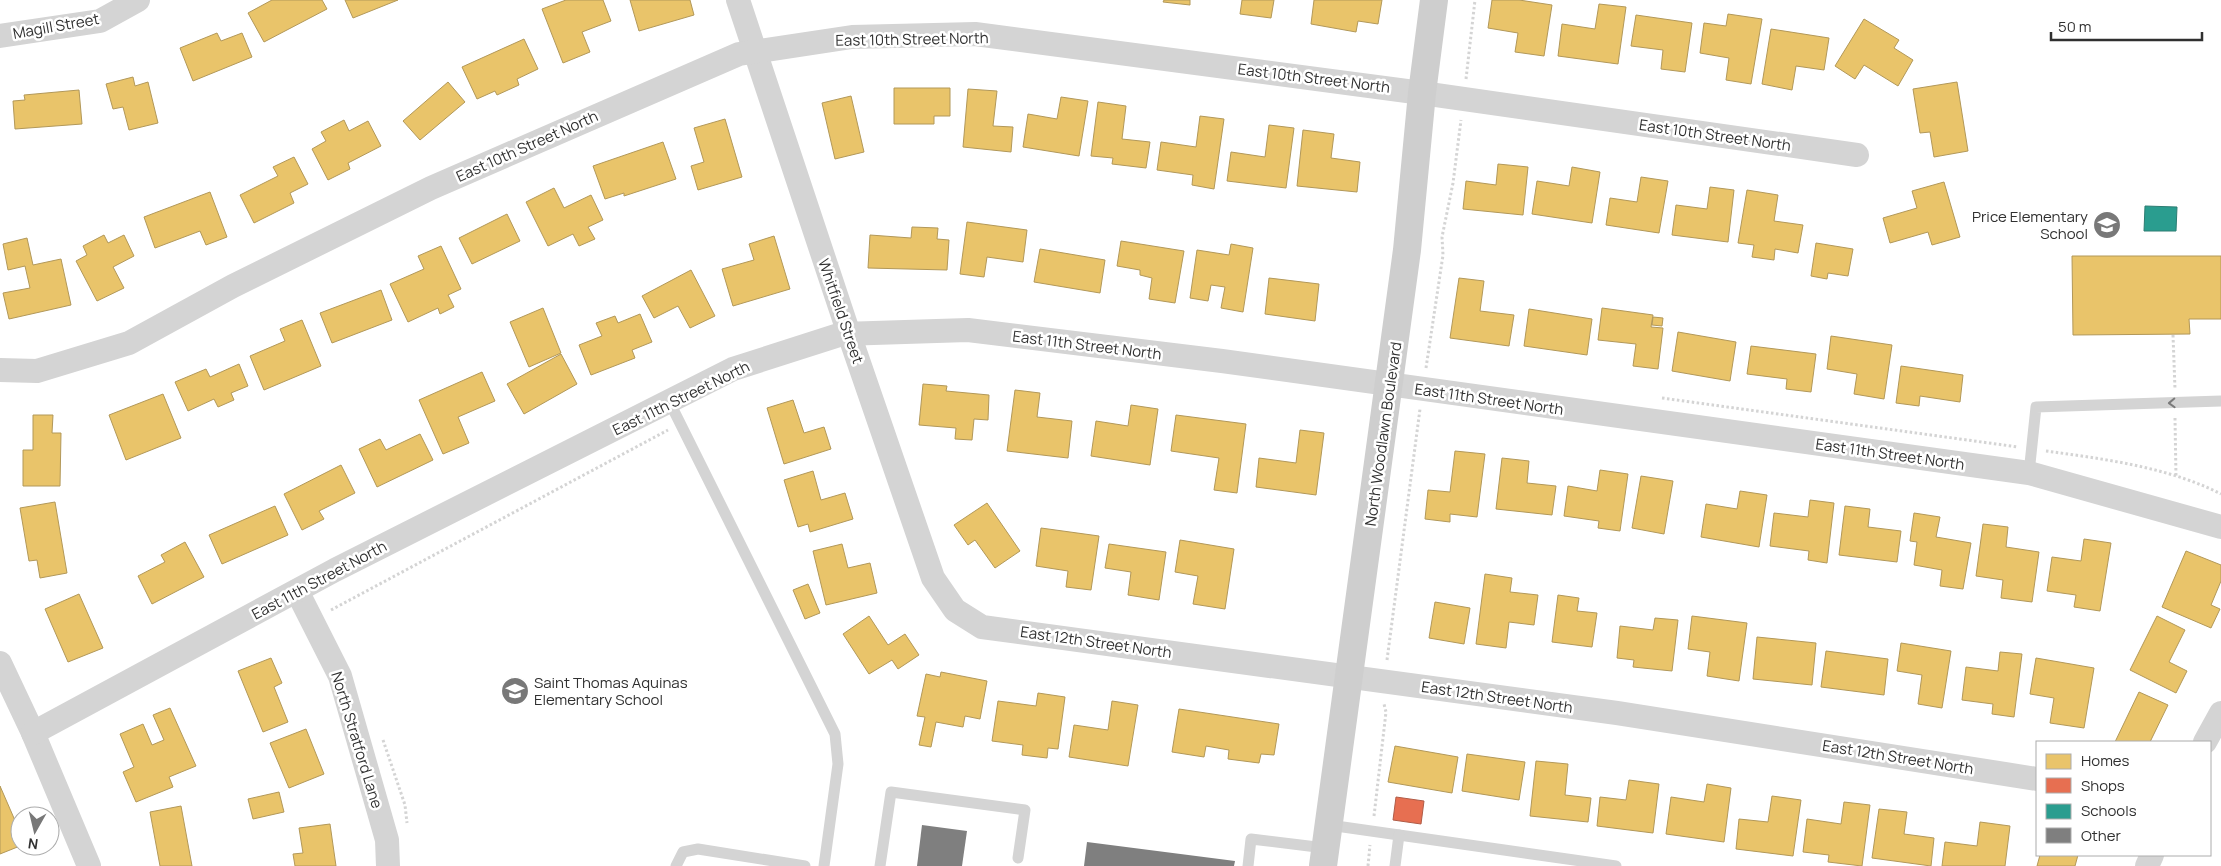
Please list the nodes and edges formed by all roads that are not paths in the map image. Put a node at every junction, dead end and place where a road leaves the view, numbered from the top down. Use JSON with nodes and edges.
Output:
{"nodes":[{"id":1,"x":138,"y":0,"type":"edge"},
{"id":2,"x":738,"y":0,"type":"edge"},
{"id":3,"x":1434,"y":0,"type":"edge"},
{"id":4,"x":0,"y":36,"type":"edge"},
{"id":5,"x":755,"y":52,"type":"junction"},
{"id":6,"x":1422,"y":92,"type":"junction"},
{"id":7,"x":1857,"y":155,"type":"dead end"},
{"id":8,"x":849,"y":334,"type":"junction"},
{"id":9,"x":0,"y":370,"type":"edge"},
{"id":10,"x":1389,"y":385,"type":"junction"},
{"id":11,"x":670,"y":401,"type":"junction"},
{"id":12,"x":2221,"y":401,"type":"edge"},
{"id":13,"x":2029,"y":473,"type":"junction"},
{"id":14,"x":2221,"y":527,"type":"edge"},
{"id":15,"x":297,"y":591,"type":"junction"},
{"id":16,"x":960,"y":614,"type":"joint"},
{"id":17,"x":0,"y":663,"type":"edge"},
{"id":18,"x":1350,"y":677,"type":"junction"},
{"id":19,"x":2221,"y":713,"type":"edge"},
{"id":20,"x":33,"y":733,"type":"junction"},
{"id":21,"x":2206,"y":741,"type":"edge"},
{"id":22,"x":2036,"y":779,"type":"edge"},
{"id":23,"x":1399,"y":835,"type":"junction"},
{"id":24,"x":1325,"y":846,"type":"edge"},
{"id":25,"x":1018,"y":858,"type":"dead end"},
{"id":26,"x":89,"y":866,"type":"edge"},
{"id":27,"x":388,"y":866,"type":"edge"},
{"id":28,"x":676,"y":866,"type":"edge"},
{"id":29,"x":805,"y":866,"type":"edge"},
{"id":30,"x":824,"y":866,"type":"edge"},
{"id":31,"x":880,"y":866,"type":"edge"},
{"id":32,"x":1248,"y":866,"type":"edge"},
{"id":33,"x":1395,"y":866,"type":"edge"},
{"id":34,"x":1616,"y":866,"type":"edge"}],
"edges":[{"from":1,"to":4,"type":"street","name":"Magill Street"},
{"from":2,"to":5,"type":"street","name":"Whitfield Street"},
{"from":3,"to":6,"type":"main road","name":"North Woodlawn Boulevard"},
{"from":5,"to":6,"type":"street","name":"East 10th Street North"},
{"from":5,"to":8,"type":"street","name":"Whitfield Street"},
{"from":5,"to":9,"type":"street","name":"East 10th Street North"},
{"from":6,"to":7,"type":"street","name":"East 10th Street North"},
{"from":6,"to":10,"type":"main road","name":"North Woodlawn Boulevard"},
{"from":8,"to":10,"type":"street","name":"East 11th Street North"},
{"from":8,"to":11,"type":"street","name":"East 11th Street North"},
{"from":8,"to":16,"type":"street","name":"Whitfield Street"},
{"from":10,"to":13,"type":"street","name":"East 11th Street North"},
{"from":10,"to":18,"type":"main road","name":"North Woodlawn Boulevard"},
{"from":11,"to":15,"type":"street","name":"East 11th Street North"},
{"from":11,"to":30,"type":"lane"},
{"from":12,"to":13,"type":"lane","one_way":true},
{"from":13,"to":14,"type":"street","name":"East 11th Street North"},
{"from":15,"to":20,"type":"street","name":"East 11th Street North"},
{"from":15,"to":27,"type":"street","name":"North Stratford Lane"},
{"from":16,"to":18,"type":"street","name":"East 12th Street North"},
{"from":17,"to":20,"type":"street"},
{"from":18,"to":22,"type":"street","name":"East 12th Street North"},
{"from":18,"to":24,"type":"main road","name":"North Woodlawn Boulevard"},
{"from":19,"to":21,"type":"street"},
{"from":20,"to":26,"type":"street"},
{"from":23,"to":24,"type":"lane"},
{"from":23,"to":33,"type":"lane"},
{"from":23,"to":34,"type":"lane"},
{"from":24,"to":32,"type":"lane"},
{"from":25,"to":31,"type":"lane"},
{"from":28,"to":29,"type":"lane"}]}
